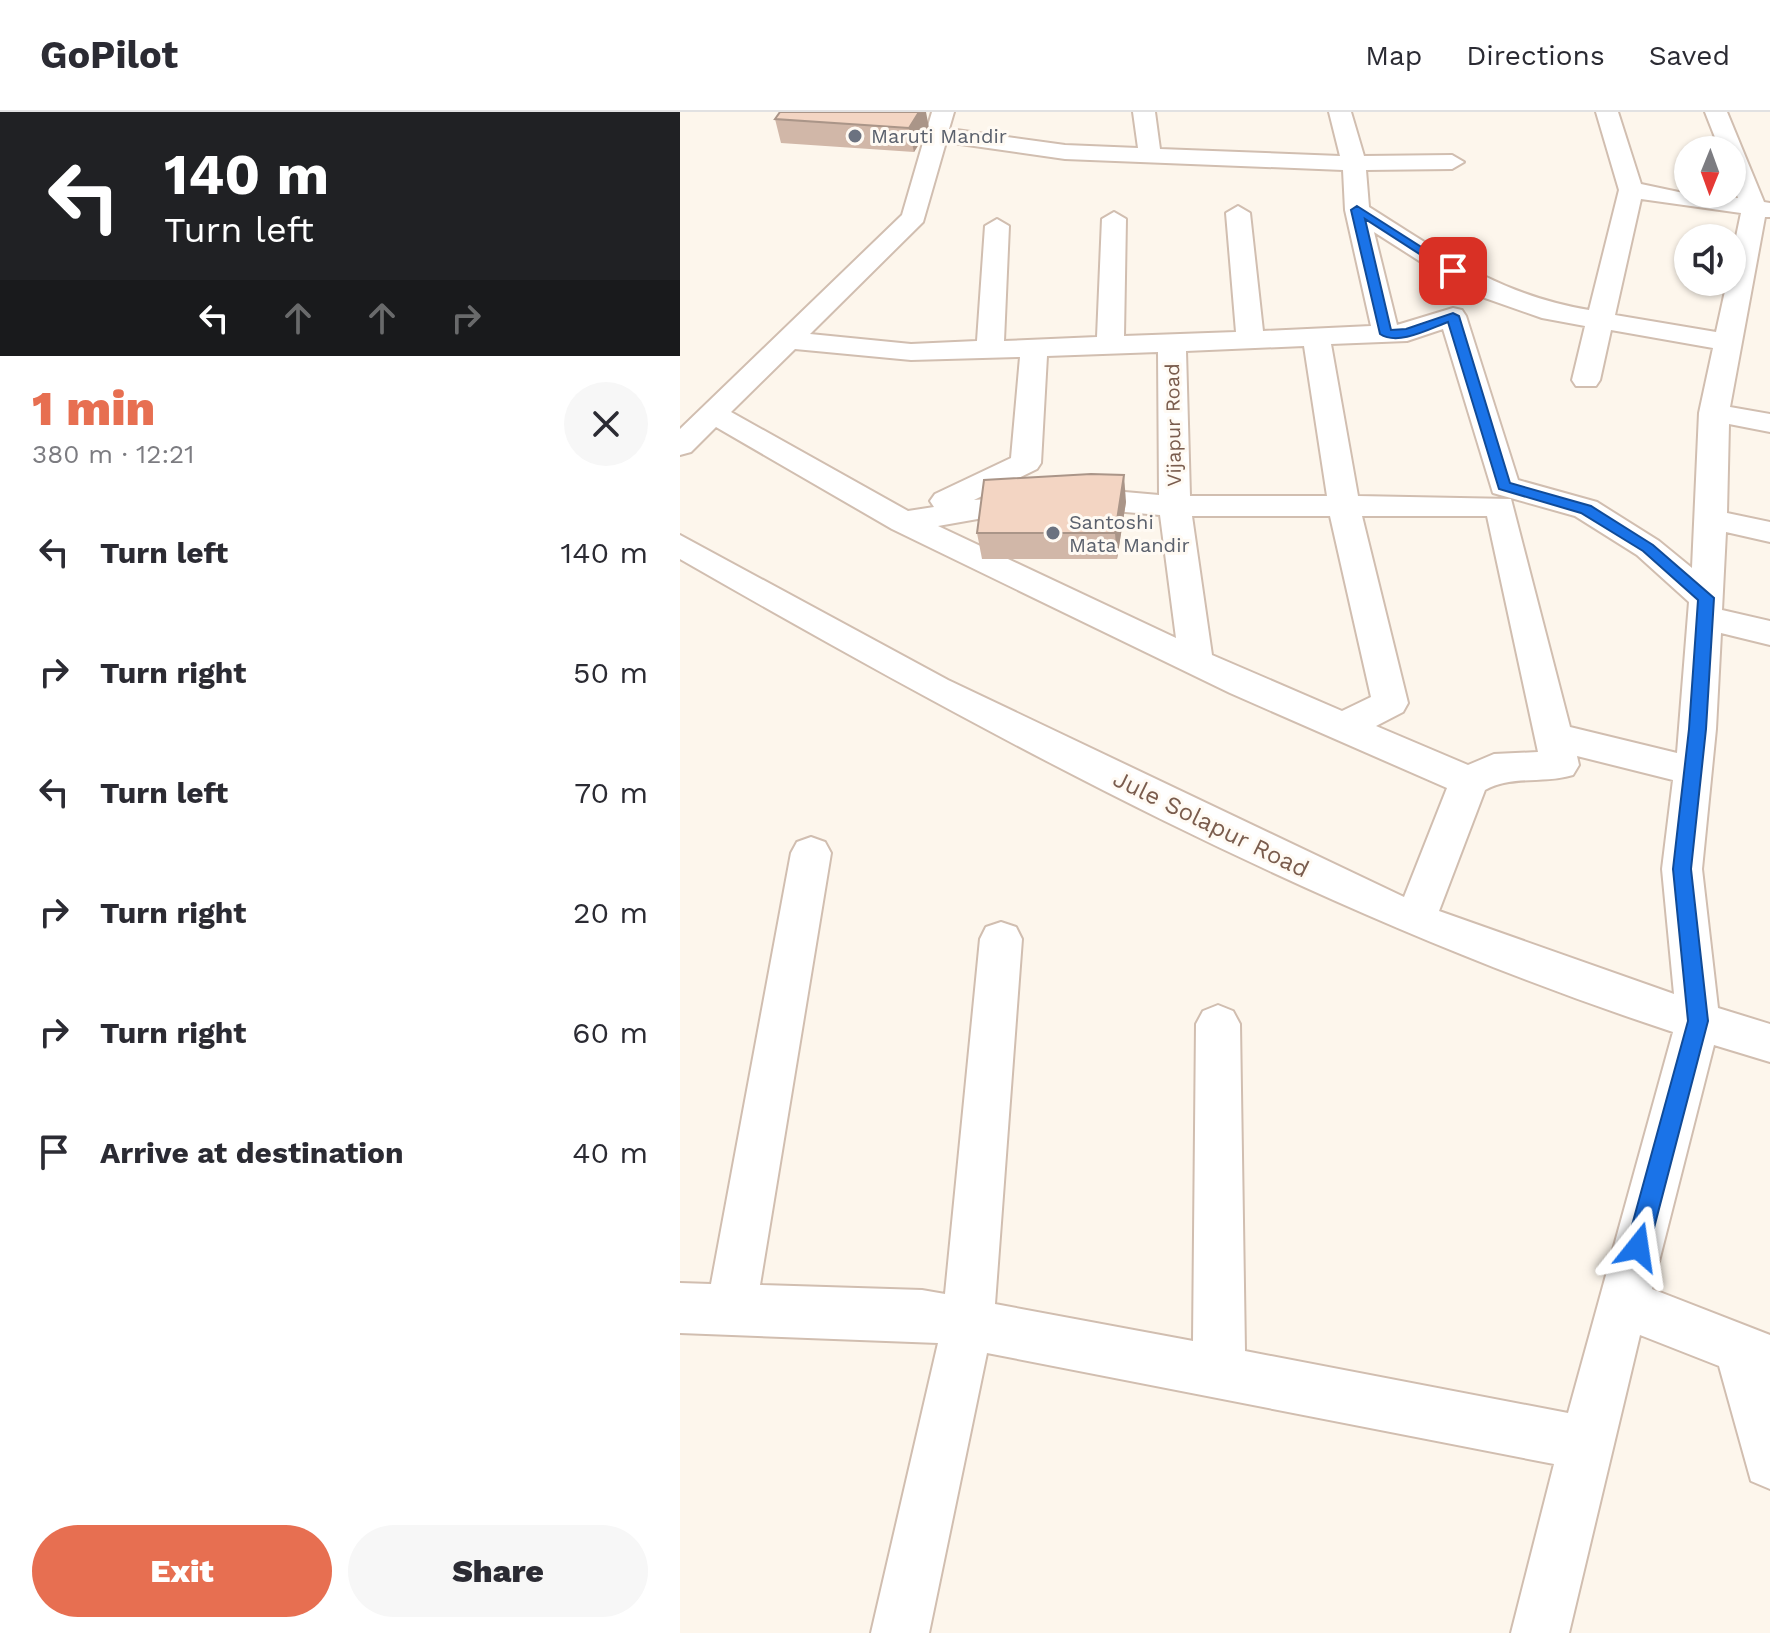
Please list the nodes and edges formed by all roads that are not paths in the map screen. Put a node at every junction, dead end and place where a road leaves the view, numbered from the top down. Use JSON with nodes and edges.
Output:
{"nodes":[{"id":1,"x":1144,"y":112,"type":"edge"},
{"id":2,"x":1340,"y":112,"type":"edge"},
{"id":3,"x":1607,"y":112,"type":"edge"},
{"id":4,"x":1716,"y":112,"type":"edge"},
{"id":5,"x":940,"y":123,"type":"edge"},
{"id":6,"x":1726,"y":136,"type":"edge"},
{"id":7,"x":1150,"y":156,"type":"junction"},
{"id":8,"x":1452,"y":162,"type":"dead end"},
{"id":9,"x":1354,"y":163,"type":"junction"},
{"id":10,"x":1746,"y":178,"type":"edge"},
{"id":11,"x":1631,"y":190,"type":"junction"},
{"id":12,"x":1762,"y":209,"type":"edge"},
{"id":13,"x":1357,"y":210,"type":"junction"},
{"id":14,"x":1238,"y":213,"type":"dead end"},
{"id":15,"x":1114,"y":219,"type":"dead end"},
{"id":16,"x":997,"y":226,"type":"dead end"},
{"id":17,"x":1600,"y":321,"type":"junction"},
{"id":18,"x":1386,"y":334,"type":"junction"},
{"id":19,"x":1316,"y":337,"type":"junction"},
{"id":20,"x":1250,"y":339,"type":"junction"},
{"id":21,"x":788,"y":340,"type":"junction"},
{"id":22,"x":1727,"y":342,"type":"junction"},
{"id":23,"x":1172,"y":343,"type":"junction"},
{"id":24,"x":1110,"y":345,"type":"junction"},
{"id":25,"x":1034,"y":348,"type":"junction"},
{"id":26,"x":990,"y":349,"type":"junction"},
{"id":27,"x":1586,"y":380,"type":"dead end"},
{"id":28,"x":712,"y":413,"type":"junction"},
{"id":29,"x":1714,"y":413,"type":"junction"},
{"id":30,"x":1770,"y":423,"type":"edge"},
{"id":31,"x":680,"y":446,"type":"edge"},
{"id":32,"x":1175,"y":506,"type":"junction"},
{"id":33,"x":1344,"y":508,"type":"junction"},
{"id":34,"x":1711,"y":519,"type":"junction"},
{"id":35,"x":903,"y":522,"type":"junction"},
{"id":36,"x":1770,"y":532,"type":"edge"},
{"id":37,"x":680,"y":545,"type":"edge"},
{"id":38,"x":1706,"y":608,"type":"junction"},
{"id":39,"x":1770,"y":633,"type":"edge"},
{"id":40,"x":1196,"y":662,"type":"junction"},
{"id":41,"x":1342,"y":727,"type":"junction"},
{"id":42,"x":1553,"y":737,"type":"junction"},
{"id":43,"x":1693,"y":771,"type":"junction"},
{"id":44,"x":1469,"y":781,"type":"junction"},
{"id":45,"x":811,"y":853,"type":"dead end"},
{"id":46,"x":1415,"y":920,"type":"junction"},
{"id":47,"x":1001,"y":939,"type":"dead end"},
{"id":48,"x":1698,"y":1021,"type":"junction"},
{"id":49,"x":1218,"y":1024,"type":"dead end"},
{"id":50,"x":1770,"y":1043,"type":"edge"},
{"id":51,"x":1622,"y":1303,"type":"junction"},
{"id":52,"x":680,"y":1308,"type":"edge"},
{"id":53,"x":731,"y":1310,"type":"junction"},
{"id":54,"x":968,"y":1323,"type":"junction"},
{"id":55,"x":1755,"y":1355,"type":"edge"},
{"id":56,"x":1219,"y":1372,"type":"junction"},
{"id":57,"x":1586,"y":1443,"type":"junction"},
{"id":58,"x":1770,"y":1462,"type":"edge"},
{"id":59,"x":900,"y":1633,"type":"edge"},
{"id":60,"x":1540,"y":1633,"type":"edge"}],
"edges":[{"from":1,"to":7,"type":"street"},
{"from":2,"to":9,"type":"street"},
{"from":3,"to":11,"type":"street"},
{"from":4,"to":6,"type":"street"},
{"from":5,"to":7,"type":"street"},
{"from":5,"to":21,"type":"street"},
{"from":7,"to":9,"type":"street"},
{"from":8,"to":9,"type":"street"},
{"from":9,"to":13,"type":"street"},
{"from":10,"to":12,"type":"street"},
{"from":11,"to":12,"type":"street"},
{"from":11,"to":17,"type":"street"},
{"from":12,"to":22,"type":"street"},
{"from":13,"to":17,"type":"street"},
{"from":13,"to":18,"type":"street"},
{"from":14,"to":20,"type":"street"},
{"from":15,"to":24,"type":"street"},
{"from":16,"to":26,"type":"street"},
{"from":17,"to":22,"type":"street"},
{"from":17,"to":27,"type":"street"},
{"from":18,"to":19,"type":"street"},
{"from":18,"to":38,"type":"street"},
{"from":19,"to":20,"type":"street"},
{"from":19,"to":33,"type":"street"},
{"from":20,"to":23,"type":"street"},
{"from":21,"to":26,"type":"street"},
{"from":21,"to":28,"type":"street"},
{"from":22,"to":29,"type":"street"},
{"from":23,"to":24,"type":"street"},
{"from":23,"to":32,"type":"street","name":"Vijapur Road"},
{"from":24,"to":25,"type":"street"},
{"from":25,"to":26,"type":"street"},
{"from":25,"to":35,"type":"street"},
{"from":28,"to":31,"type":"street"},
{"from":28,"to":35,"type":"street"},
{"from":29,"to":30,"type":"street"},
{"from":29,"to":34,"type":"street"},
{"from":32,"to":33,"type":"street"},
{"from":32,"to":35,"type":"street"},
{"from":32,"to":40,"type":"street","name":"Vijapur Road"},
{"from":33,"to":41,"type":"street"},
{"from":33,"to":42,"type":"street"},
{"from":34,"to":36,"type":"street"},
{"from":34,"to":38,"type":"street"},
{"from":35,"to":40,"type":"street"},
{"from":37,"to":46,"type":"street","name":"Jule Solapur Road"},
{"from":38,"to":39,"type":"street"},
{"from":38,"to":43,"type":"street"},
{"from":40,"to":41,"type":"street"},
{"from":41,"to":44,"type":"street"},
{"from":42,"to":43,"type":"street"},
{"from":42,"to":44,"type":"street"},
{"from":43,"to":48,"type":"street"},
{"from":44,"to":46,"type":"street"},
{"from":45,"to":53,"type":"street"},
{"from":46,"to":48,"type":"street","name":"Jule Solapur Road"},
{"from":47,"to":54,"type":"street"},
{"from":48,"to":50,"type":"street","name":"Jule Solapur Road"},
{"from":48,"to":51,"type":"street"},
{"from":49,"to":56,"type":"street"},
{"from":51,"to":55,"type":"street"},
{"from":51,"to":57,"type":"street"},
{"from":52,"to":53,"type":"street"},
{"from":53,"to":54,"type":"street"},
{"from":54,"to":56,"type":"street"},
{"from":54,"to":59,"type":"street"},
{"from":55,"to":58,"type":"street"},
{"from":56,"to":57,"type":"street"},
{"from":57,"to":60,"type":"street"}]}
